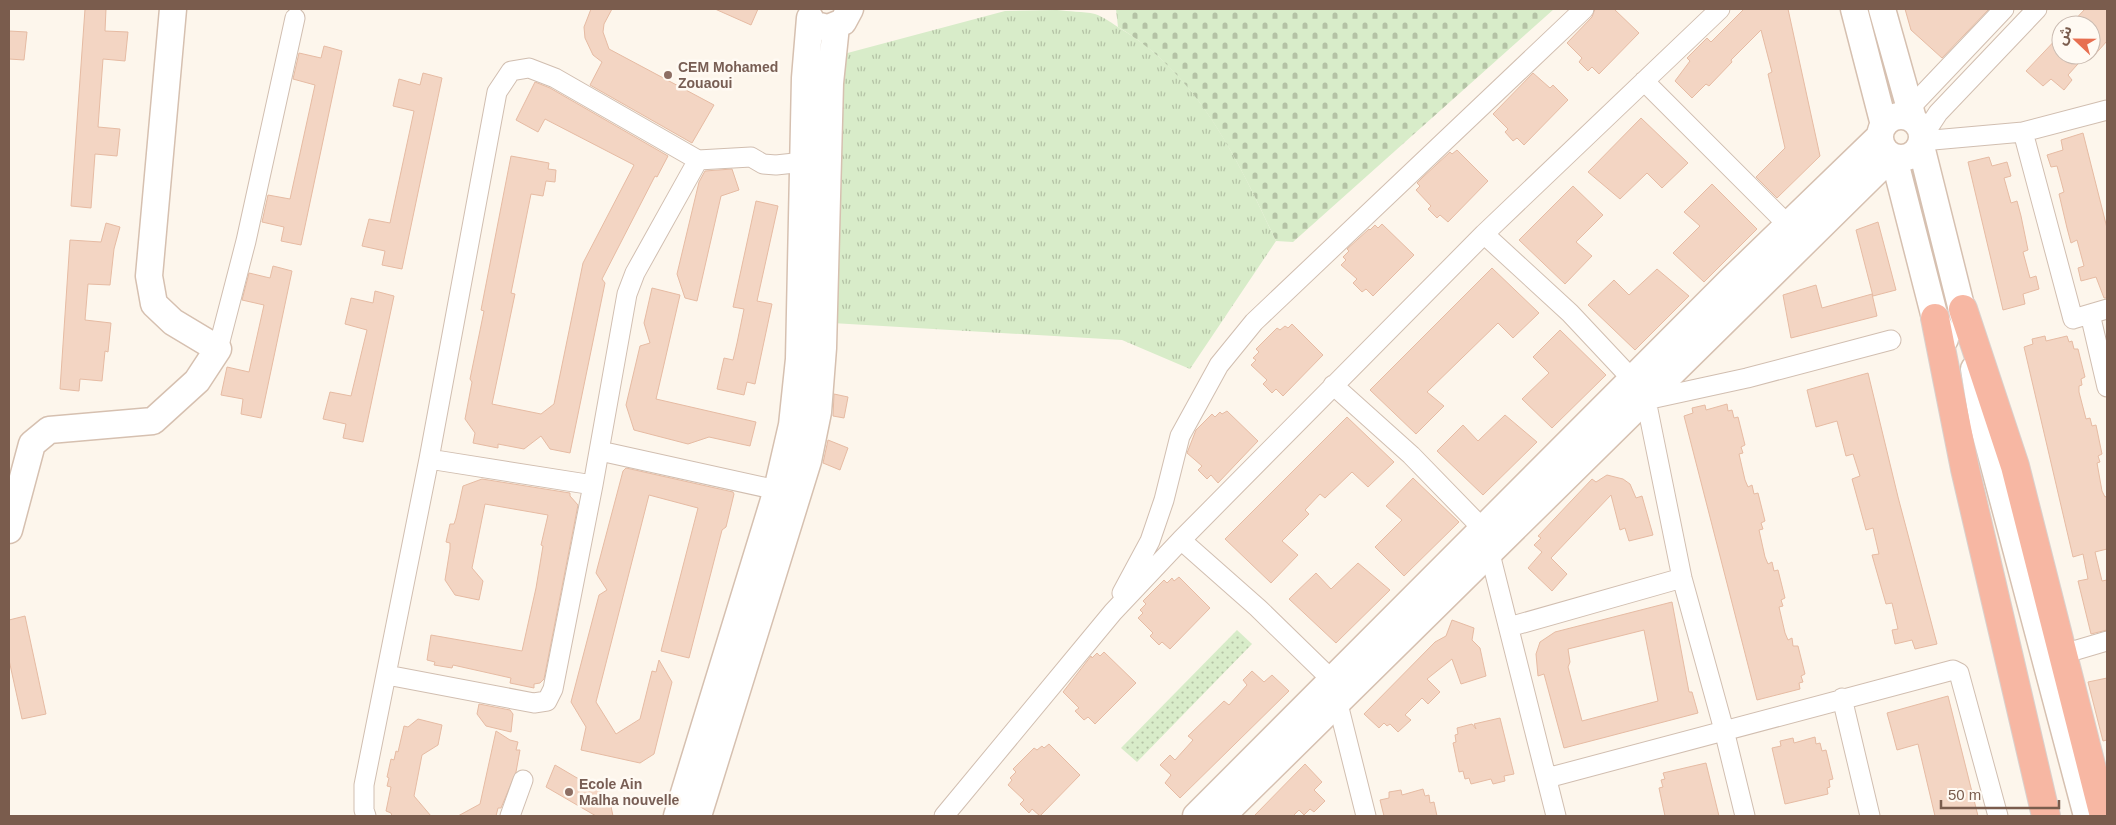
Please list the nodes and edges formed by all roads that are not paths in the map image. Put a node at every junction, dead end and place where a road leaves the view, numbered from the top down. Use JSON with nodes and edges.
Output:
{"nodes":[{"id":1,"x":173,"y":9,"type":"edge"},
{"id":2,"x":1584,"y":9,"type":"edge"},
{"id":3,"x":1720,"y":9,"type":"edge"},
{"id":4,"x":1854,"y":9,"type":"edge"},
{"id":5,"x":1882,"y":9,"type":"edge"},
{"id":6,"x":2004,"y":9,"type":"edge"},
{"id":7,"x":2037,"y":9,"type":"edge"},
{"id":8,"x":808,"y":13,"type":"edge"},
{"id":9,"x":295,"y":18,"type":"dead end"},
{"id":10,"x":843,"y":18,"type":"edge"},
{"id":11,"x":1644,"y":82,"type":"junction"},
{"id":12,"x":2107,"y":110,"type":"edge"},
{"id":13,"x":2023,"y":132,"type":"junction"},
{"id":14,"x":1904,"y":134,"type":"junction"},
{"id":15,"x":698,"y":160,"type":"junction"},
{"id":16,"x":804,"y":162,"type":"junction"},
{"id":17,"x":1788,"y":225,"type":"junction"},
{"id":18,"x":1484,"y":234,"type":"junction"},
{"id":19,"x":1963,"y":309,"type":"junction"},
{"id":20,"x":2098,"y":312,"type":"edge"},
{"id":21,"x":1935,"y":318,"type":"junction"},
{"id":22,"x":1891,"y":340,"type":"dead end"},
{"id":23,"x":218,"y":349,"type":"junction"},
{"id":24,"x":1334,"y":385,"type":"junction"},
{"id":25,"x":2107,"y":387,"type":"edge"},
{"id":26,"x":1639,"y":390,"type":"junction"},
{"id":27,"x":1983,"y":424,"type":"junction"},
{"id":28,"x":600,"y":451,"type":"junction"},
{"id":29,"x":429,"y":459,"type":"junction"},
{"id":30,"x":593,"y":485,"type":"junction"},
{"id":31,"x":777,"y":490,"type":"junction"},
{"id":32,"x":9,"y":530,"type":"edge"},
{"id":33,"x":1181,"y":540,"type":"junction"},
{"id":34,"x":1487,"y":541,"type":"junction"},
{"id":35,"x":1682,"y":578,"type":"junction"},
{"id":36,"x":1113,"y":612,"type":"junction"},
{"id":37,"x":1509,"y":627,"type":"junction"},
{"id":38,"x":2107,"y":641,"type":"edge"},
{"id":39,"x":2063,"y":654,"type":"junction"},
{"id":40,"x":387,"y":675,"type":"junction"},
{"id":41,"x":1335,"y":692,"type":"junction"},
{"id":42,"x":1842,"y":698,"type":"junction"},
{"id":43,"x":1724,"y":730,"type":"junction"},
{"id":44,"x":1547,"y":778,"type":"junction"},
{"id":45,"x":523,"y":780,"type":"dead end"},
{"id":46,"x":366,"y":816,"type":"edge"},
{"id":47,"x":510,"y":816,"type":"edge"},
{"id":48,"x":677,"y":816,"type":"edge"},
{"id":49,"x":698,"y":816,"type":"edge"},
{"id":50,"x":944,"y":816,"type":"edge"},
{"id":51,"x":1196,"y":816,"type":"edge"},
{"id":52,"x":1222,"y":816,"type":"edge"},
{"id":53,"x":1366,"y":816,"type":"edge"},
{"id":54,"x":1556,"y":816,"type":"edge"},
{"id":55,"x":1745,"y":816,"type":"edge"},
{"id":56,"x":1870,"y":816,"type":"edge"},
{"id":57,"x":1998,"y":816,"type":"edge"},
{"id":58,"x":2046,"y":816,"type":"edge"},
{"id":59,"x":2086,"y":816,"type":"edge"},
{"id":60,"x":2104,"y":816,"type":"edge"}],
"edges":[{"from":1,"to":23,"type":"street"},
{"from":2,"to":36,"type":"street"},
{"from":3,"to":11,"type":"street"},
{"from":4,"to":14,"type":"street"},
{"from":5,"to":14,"type":"street"},
{"from":6,"to":14,"type":"street"},
{"from":7,"to":14,"type":"street"},
{"from":8,"to":10,"type":"street"},
{"from":8,"to":16,"type":"street"},
{"from":9,"to":23,"type":"street"},
{"from":10,"to":49,"type":"street"},
{"from":11,"to":17,"type":"street"},
{"from":11,"to":18,"type":"street"},
{"from":12,"to":13,"type":"street"},
{"from":13,"to":14,"type":"street"},
{"from":13,"to":20,"type":"street"},
{"from":14,"to":17,"type":"street"},
{"from":14,"to":19,"type":"street"},
{"from":14,"to":21,"type":"street"},
{"from":14,"to":26,"type":"street"},
{"from":15,"to":16,"type":"street"},
{"from":15,"to":28,"type":"street"},
{"from":15,"to":29,"type":"street"},
{"from":16,"to":31,"type":"street"},
{"from":17,"to":26,"type":"street"},
{"from":18,"to":24,"type":"street"},
{"from":18,"to":26,"type":"street"},
{"from":19,"to":27,"type":"street"},
{"from":19,"to":39,"type":"highway"},
{"from":20,"to":25,"type":"street"},
{"from":21,"to":27,"type":"street"},
{"from":21,"to":58,"type":"highway"},
{"from":22,"to":26,"type":"street"},
{"from":23,"to":32,"type":"street"},
{"from":24,"to":33,"type":"street"},
{"from":24,"to":34,"type":"street"},
{"from":26,"to":34,"type":"street"},
{"from":26,"to":35,"type":"street"},
{"from":27,"to":59,"type":"street"},
{"from":28,"to":30,"type":"street"},
{"from":28,"to":31,"type":"street"},
{"from":29,"to":30,"type":"street"},
{"from":29,"to":40,"type":"street"},
{"from":30,"to":40,"type":"street"},
{"from":31,"to":48,"type":"street"},
{"from":33,"to":36,"type":"street"},
{"from":33,"to":41,"type":"street"},
{"from":34,"to":37,"type":"street"},
{"from":34,"to":41,"type":"street"},
{"from":35,"to":37,"type":"street"},
{"from":35,"to":43,"type":"street"},
{"from":36,"to":50,"type":"street"},
{"from":37,"to":44,"type":"street"},
{"from":38,"to":39,"type":"street"},
{"from":39,"to":60,"type":"highway"},
{"from":40,"to":46,"type":"street"},
{"from":41,"to":51,"type":"street"},
{"from":41,"to":52,"type":"street"},
{"from":41,"to":53,"type":"street"},
{"from":42,"to":43,"type":"street"},
{"from":42,"to":56,"type":"street"},
{"from":42,"to":57,"type":"street"},
{"from":43,"to":44,"type":"street"},
{"from":43,"to":55,"type":"street"},
{"from":44,"to":54,"type":"street"},
{"from":45,"to":47,"type":"street"}]}
